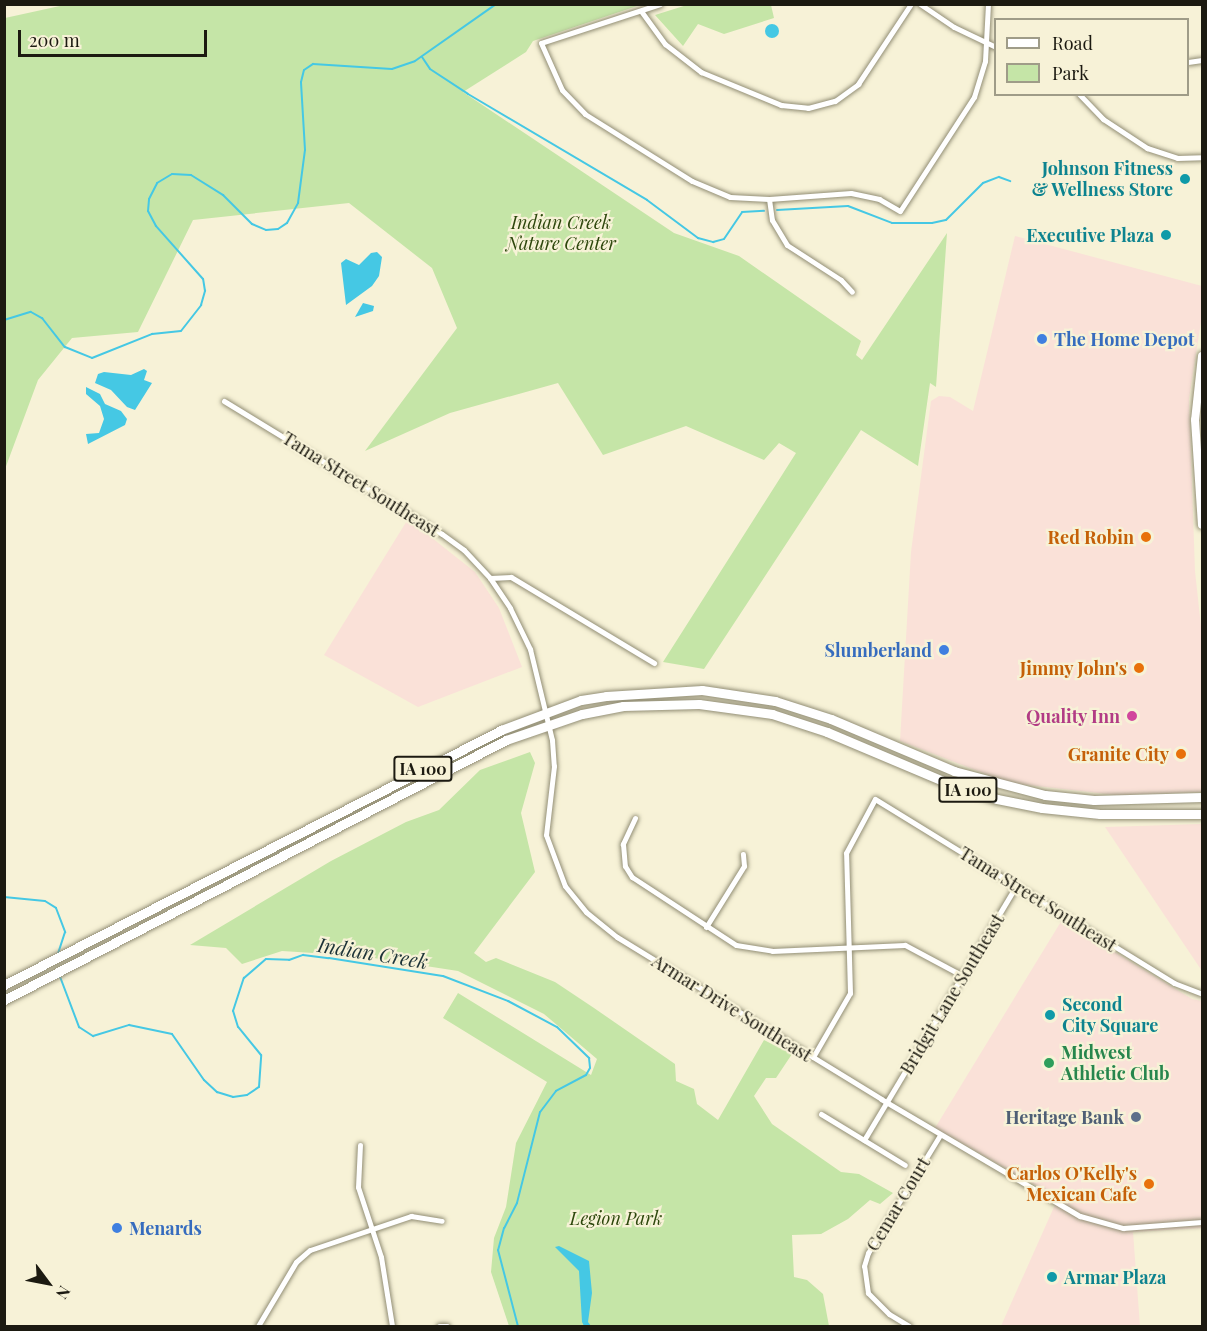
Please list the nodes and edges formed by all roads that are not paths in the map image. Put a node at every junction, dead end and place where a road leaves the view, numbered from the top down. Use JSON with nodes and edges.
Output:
{"nodes":[{"id":1,"x":660,"y":4,"type":"edge"},
{"id":2,"x":911,"y":4,"type":"edge"},
{"id":3,"x":920,"y":4,"type":"edge"},
{"id":4,"x":988,"y":4,"type":"edge"},
{"id":5,"x":641,"y":10,"type":"junction"},
{"id":6,"x":988,"y":43,"type":"junction"},
{"id":7,"x":994,"y":46,"type":"edge"},
{"id":8,"x":1080,"y":96,"type":"edge"},
{"id":9,"x":1203,"y":157,"type":"edge"},
{"id":10,"x":769,"y":199,"type":"junction"},
{"id":11,"x":852,"y":292,"type":"dead end"},
{"id":12,"x":1203,"y":357,"type":"edge"},
{"id":13,"x":224,"y":400,"type":"dead end"},
{"id":14,"x":1203,"y":525,"type":"edge"},
{"id":15,"x":490,"y":578,"type":"junction"},
{"id":16,"x":654,"y":663,"type":"dead end"},
{"id":17,"x":547,"y":711,"type":"junction"},
{"id":18,"x":550,"y":724,"type":"junction"},
{"id":19,"x":1203,"y":797,"type":"edge"},
{"id":20,"x":1203,"y":814,"type":"edge"},
{"id":21,"x":635,"y":818,"type":"dead end"},
{"id":22,"x":743,"y":854,"type":"dead end"},
{"id":23,"x":1016,"y":886,"type":"junction"},
{"id":24,"x":706,"y":927,"type":"junction"},
{"id":25,"x":851,"y":946,"type":"junction"},
{"id":26,"x":963,"y":976,"type":"junction"},
{"id":27,"x":4,"y":985,"type":"edge"},
{"id":28,"x":1203,"y":994,"type":"edge"},
{"id":29,"x":4,"y":1000,"type":"edge"},
{"id":30,"x":813,"y":1057,"type":"junction"},
{"id":31,"x":886,"y":1103,"type":"junction"},
{"id":32,"x":821,"y":1114,"type":"dead end"},
{"id":33,"x":940,"y":1136,"type":"junction"},
{"id":34,"x":864,"y":1140,"type":"junction"},
{"id":35,"x":360,"y":1145,"type":"dead end"},
{"id":36,"x":905,"y":1165,"type":"dead end"},
{"id":37,"x":442,"y":1221,"type":"dead end"},
{"id":38,"x":1203,"y":1221,"type":"edge"},
{"id":39,"x":372,"y":1229,"type":"junction"},
{"id":40,"x":258,"y":1326,"type":"edge"},
{"id":41,"x":392,"y":1326,"type":"edge"},
{"id":42,"x":439,"y":1326,"type":"edge"},
{"id":43,"x":447,"y":1326,"type":"edge"},
{"id":44,"x":909,"y":1326,"type":"edge"}],
"edges":[{"from":1,"to":5,"type":"street"},
{"from":2,"to":5,"type":"street"},
{"from":3,"to":6,"type":"street"},
{"from":4,"to":6,"type":"street"},
{"from":5,"to":10,"type":"street"},
{"from":6,"to":7,"type":"street"},
{"from":6,"to":10,"type":"street"},
{"from":8,"to":9,"type":"street"},
{"from":10,"to":11,"type":"street"},
{"from":12,"to":14,"type":"main road"},
{"from":13,"to":15,"type":"street","name":"Tama Street Southeast"},
{"from":15,"to":16,"type":"street"},
{"from":15,"to":17,"type":"street","name":"Tama Street Southeast"},
{"from":17,"to":18,"type":"street","name":"Tama Street Southeast"},
{"from":17,"to":19,"type":"highway","number":"IA 100"},
{"from":17,"to":27,"type":"highway","number":"IA 100"},
{"from":18,"to":20,"type":"highway","number":"IA 100"},
{"from":18,"to":29,"type":"highway","number":"IA 100"},
{"from":18,"to":30,"type":"street","name":"Armar Drive Southeast"},
{"from":21,"to":24,"type":"street"},
{"from":22,"to":24,"type":"street"},
{"from":23,"to":25,"type":"street","name":"Tama Street Southeast"},
{"from":23,"to":26,"type":"street","name":"Bridgit Lane Southeast"},
{"from":23,"to":28,"type":"street","name":"Tama Street Southeast"},
{"from":24,"to":25,"type":"street"},
{"from":25,"to":26,"type":"street"},
{"from":25,"to":30,"type":"street"},
{"from":26,"to":31,"type":"street","name":"Bridgit Lane Southeast"},
{"from":30,"to":31,"type":"street","name":"Armar Drive Southeast"},
{"from":31,"to":33,"type":"street","name":"Armar Drive Southeast"},
{"from":31,"to":34,"type":"street","name":"Bridgit Lane Southeast"},
{"from":32,"to":34,"type":"street"},
{"from":33,"to":38,"type":"street","name":"Armar Drive Southeast"},
{"from":33,"to":44,"type":"street","name":"Cemar Court"},
{"from":34,"to":36,"type":"street"},
{"from":35,"to":39,"type":"street"},
{"from":37,"to":39,"type":"street"},
{"from":39,"to":40,"type":"street"},
{"from":39,"to":41,"type":"street"},
{"from":42,"to":43,"type":"street"}]}
